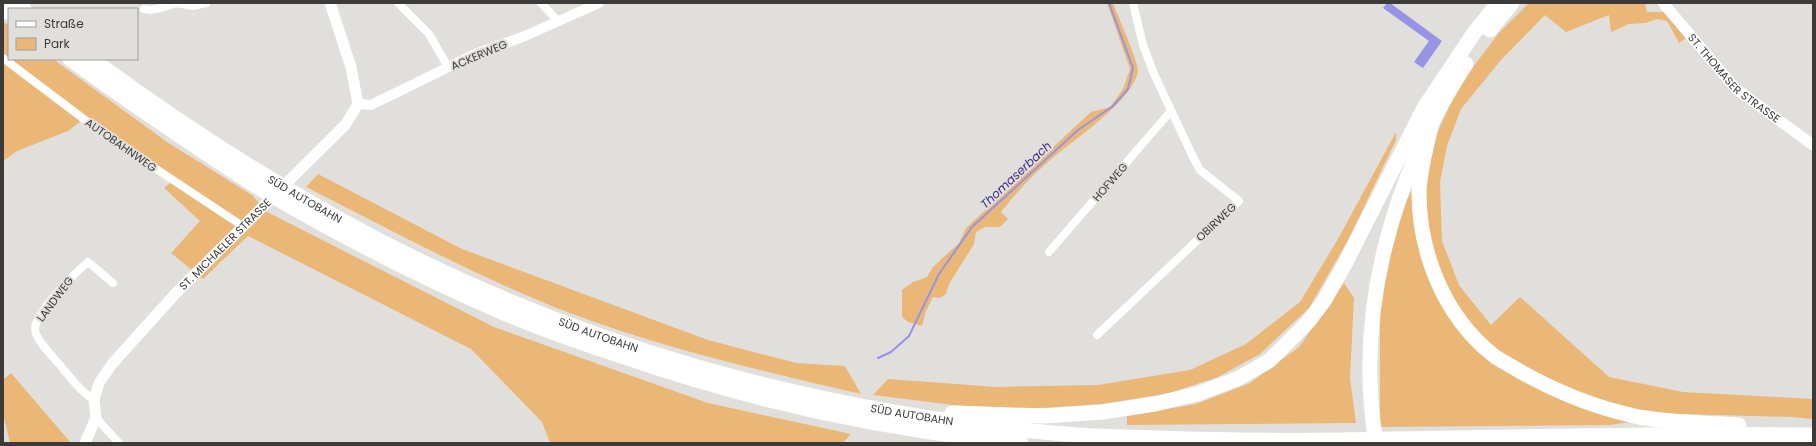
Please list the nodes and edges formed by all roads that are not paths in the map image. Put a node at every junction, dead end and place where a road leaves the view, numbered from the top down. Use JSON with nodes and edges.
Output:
{"nodes":[{"id":1,"x":206,"y":3,"type":"edge"},
{"id":2,"x":330,"y":3,"type":"edge"},
{"id":3,"x":398,"y":3,"type":"edge"},
{"id":4,"x":541,"y":3,"type":"edge"},
{"id":5,"x":599,"y":3,"type":"edge"},
{"id":6,"x":1133,"y":3,"type":"edge"},
{"id":7,"x":1498,"y":3,"type":"edge"},
{"id":8,"x":1512,"y":3,"type":"edge"},
{"id":9,"x":1663,"y":3,"type":"edge"},
{"id":10,"x":144,"y":9,"type":"dead end"},
{"id":11,"x":559,"y":22,"type":"junction"},
{"id":12,"x":3,"y":58,"type":"edge"},
{"id":13,"x":71,"y":60,"type":"edge"},
{"id":14,"x":93,"y":60,"type":"edge"},
{"id":15,"x":448,"y":67,"type":"junction"},
{"id":16,"x":1443,"y":80,"type":"junction"},
{"id":17,"x":358,"y":104,"type":"junction"},
{"id":18,"x":1170,"y":112,"type":"junction"},
{"id":19,"x":1431,"y":127,"type":"junction"},
{"id":20,"x":1813,"y":145,"type":"edge"},
{"id":21,"x":280,"y":192,"type":"junction"},
{"id":22,"x":244,"y":227,"type":"junction"},
{"id":23,"x":1049,"y":252,"type":"dead end"},
{"id":24,"x":113,"y":283,"type":"dead end"},
{"id":25,"x":1097,"y":335,"type":"dead end"},
{"id":26,"x":94,"y":400,"type":"junction"},
{"id":27,"x":896,"y":413,"type":"junction"},
{"id":28,"x":96,"y":418,"type":"junction"},
{"id":29,"x":1810,"y":435,"type":"edge"},
{"id":30,"x":85,"y":443,"type":"edge"},
{"id":31,"x":119,"y":443,"type":"edge"},
{"id":32,"x":1021,"y":443,"type":"edge"},
{"id":33,"x":1366,"y":443,"type":"edge"},
{"id":34,"x":1376,"y":443,"type":"edge"}],
"edges":[{"from":1,"to":10,"type":"street"},
{"from":2,"to":17,"type":"main road"},
{"from":3,"to":15,"type":"street"},
{"from":4,"to":11,"type":"street"},
{"from":5,"to":11,"type":"street","name":"ACKERWEG"},
{"from":6,"to":18,"type":"street","name":"OBIRWEG"},
{"from":7,"to":16,"type":"highway"},
{"from":8,"to":19,"type":"highway"},
{"from":9,"to":20,"type":"main road","name":"ST. THOMASER STRASSE"},
{"from":11,"to":15,"type":"street","name":"ACKERWEG"},
{"from":12,"to":22,"type":"street","name":"AUTOBAHNWEG"},
{"from":13,"to":21,"type":"highway","name":"SÜD AUTOBAHN"},
{"from":14,"to":21,"type":"highway","name":"SÜD AUTOBAHN"},
{"from":15,"to":17,"type":"street","name":"ACKERWEG"},
{"from":16,"to":27,"type":"highway"},
{"from":16,"to":33,"type":"highway"},
{"from":17,"to":22,"type":"main road","name":"ST. MICHAELER STRASSE"},
{"from":18,"to":23,"type":"street","name":"HOFWEG"},
{"from":18,"to":25,"type":"street","name":"OBIRWEG"},
{"from":19,"to":29,"type":"highway"},
{"from":19,"to":34,"type":"highway"},
{"from":21,"to":27,"type":"highway","name":"SÜD AUTOBAHN"},
{"from":21,"to":32,"type":"highway","name":"SÜD AUTOBAHN"},
{"from":22,"to":26,"type":"main road","name":"ST. MICHAELER STRASSE"},
{"from":24,"to":26,"type":"street","name":"LANDWEG"},
{"from":26,"to":28,"type":"main road","name":"ST. MICHAELER STRASSE"},
{"from":27,"to":29,"type":"highway","name":"SÜD AUTOBAHN"},
{"from":28,"to":30,"type":"main road"},
{"from":28,"to":31,"type":"street"}]}
